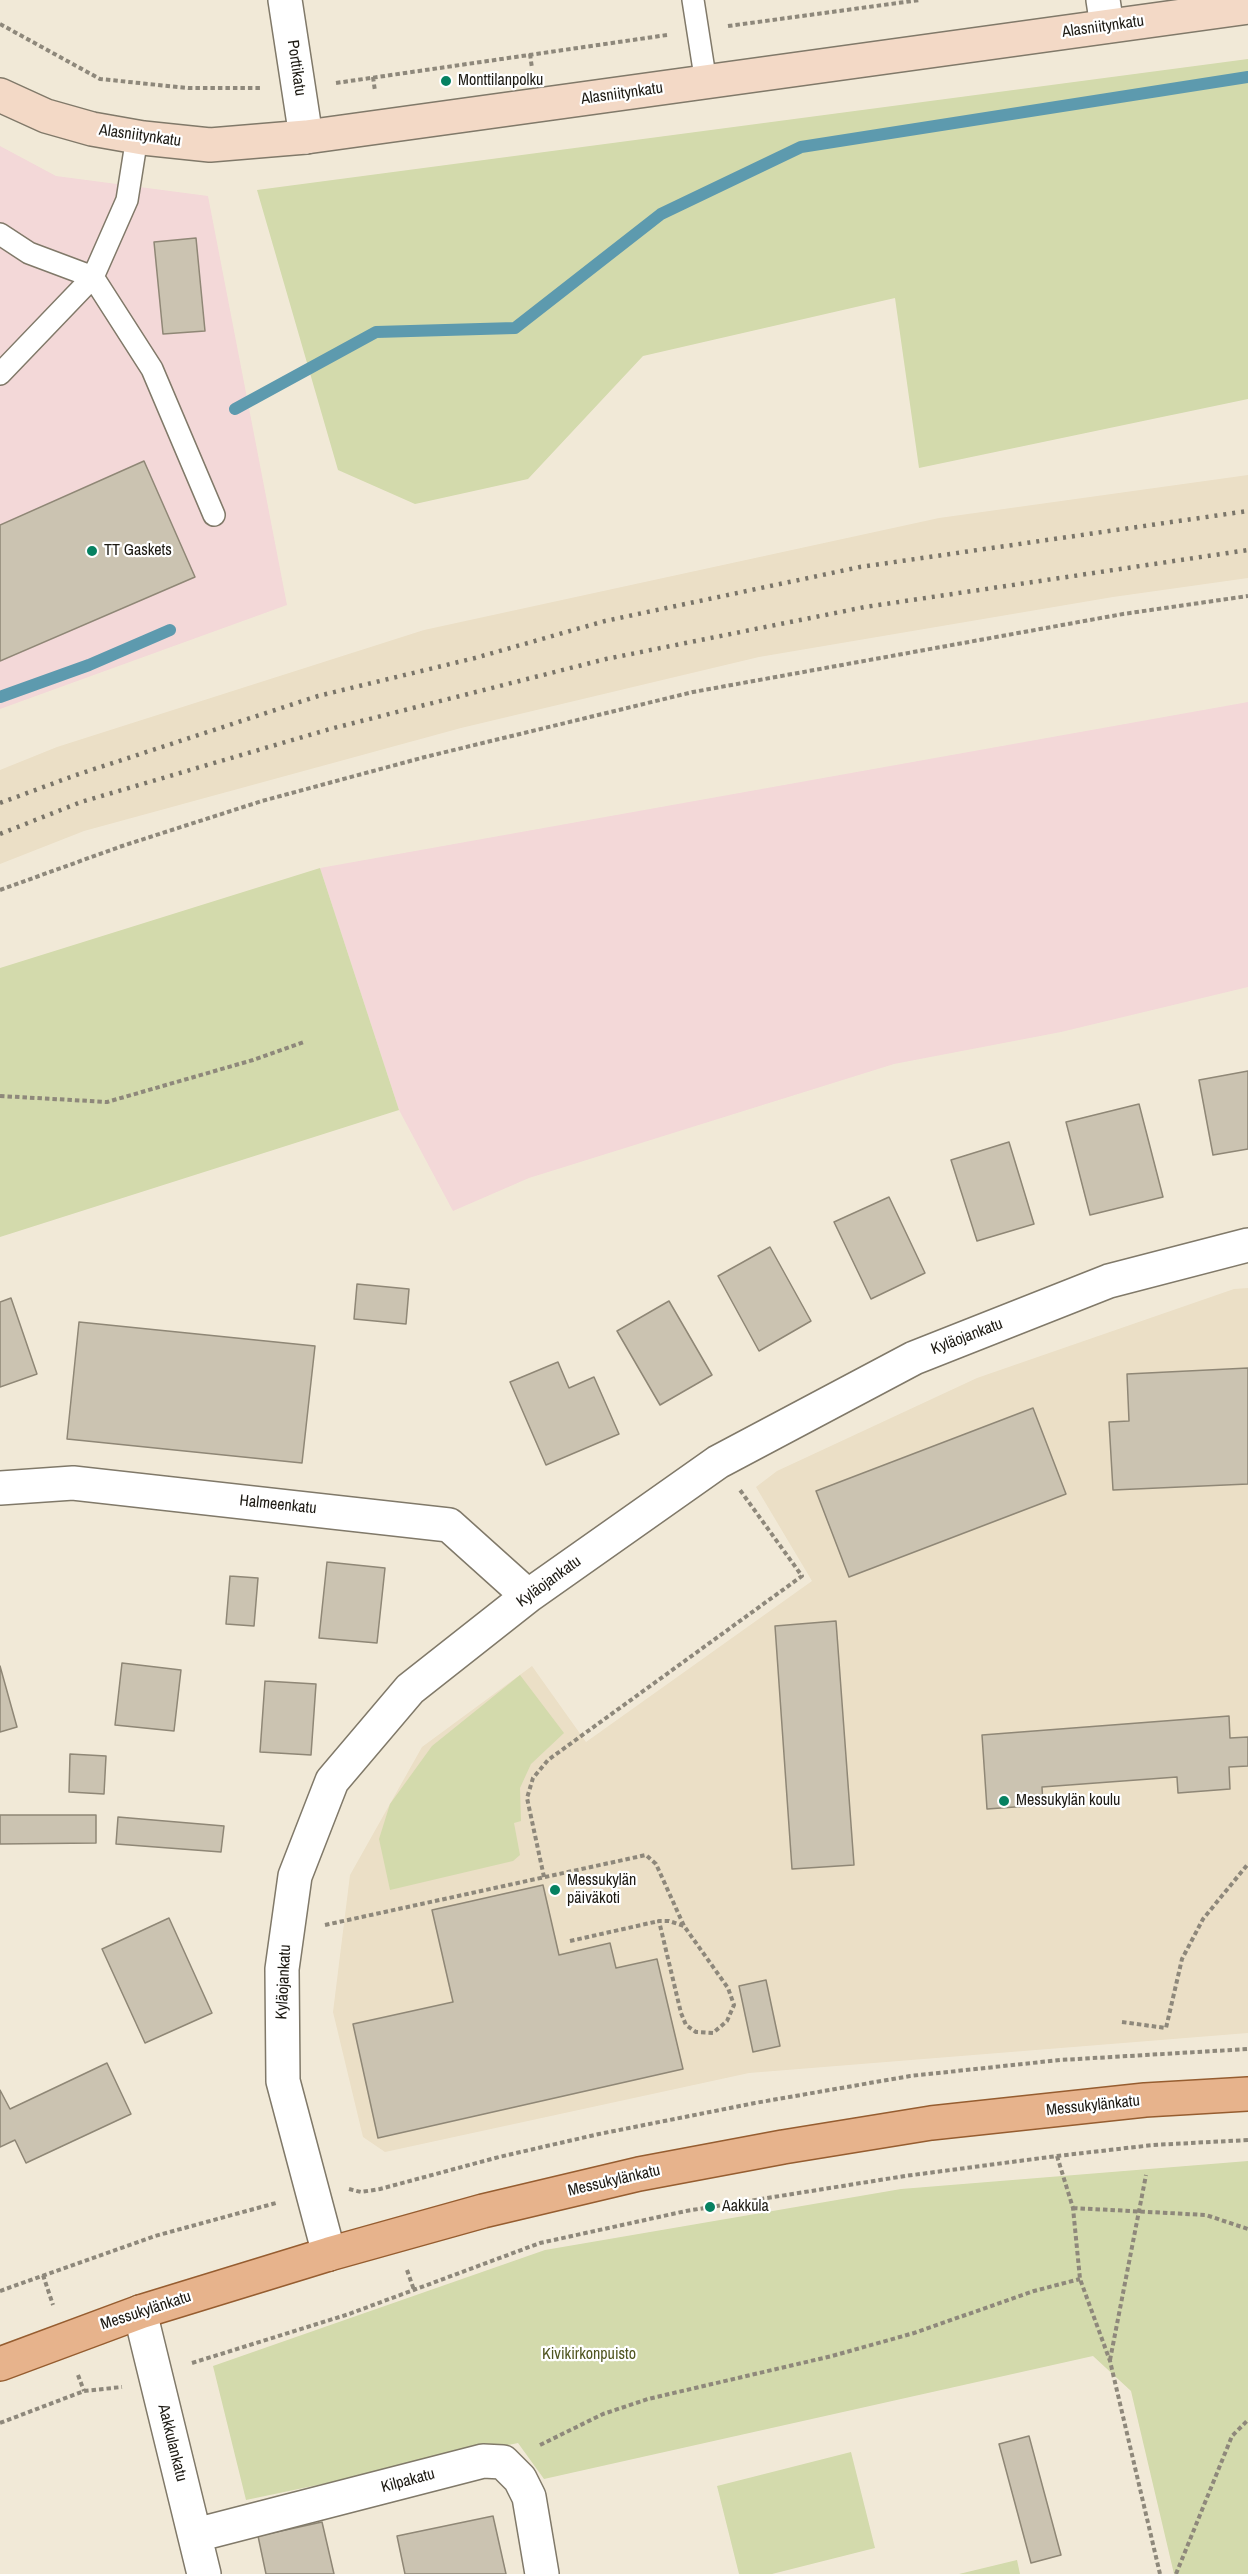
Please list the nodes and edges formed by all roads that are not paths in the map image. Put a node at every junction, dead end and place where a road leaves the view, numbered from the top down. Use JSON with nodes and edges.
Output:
{"nodes":[{"id":1,"x":285,"y":0,"type":"edge"},
{"id":2,"x":693,"y":0,"type":"edge"},
{"id":3,"x":1248,"y":7,"type":"edge"},
{"id":4,"x":1105,"y":13,"type":"edge"},
{"id":5,"x":706,"y":83,"type":"junction"},
{"id":6,"x":0,"y":96,"type":"edge"},
{"id":7,"x":137,"y":137,"type":"junction"},
{"id":8,"x":306,"y":137,"type":"junction"},
{"id":9,"x":0,"y":234,"type":"edge"},
{"id":10,"x":93,"y":277,"type":"junction"},
{"id":11,"x":0,"y":374,"type":"edge"},
{"id":12,"x":214,"y":515,"type":"dead end"},
{"id":13,"x":1248,"y":1245,"type":"edge"},
{"id":14,"x":0,"y":1488,"type":"edge"},
{"id":15,"x":528,"y":1596,"type":"junction"},
{"id":16,"x":1248,"y":2094,"type":"edge"},
{"id":17,"x":329,"y":2254,"type":"junction"},
{"id":18,"x":140,"y":2312,"type":"junction"},
{"id":19,"x":0,"y":2364,"type":"edge"},
{"id":20,"x":196,"y":2535,"type":"junction"},
{"id":21,"x":204,"y":2574,"type":"edge"},
{"id":22,"x":542,"y":2574,"type":"edge"}],
"edges":[{"from":1,"to":8,"type":"street","name":"Porttikatu"},
{"from":2,"to":5,"type":"lane"},
{"from":3,"to":4,"type":"street","name":"Alasniitynkatu"},
{"from":4,"to":5,"type":"street","name":"Alasniitynkatu"},
{"from":5,"to":8,"type":"street","name":"Alasniitynkatu"},
{"from":6,"to":7,"type":"street","name":"Alasniitynkatu"},
{"from":7,"to":8,"type":"street","name":"Alasniitynkatu"},
{"from":7,"to":10,"type":"lane"},
{"from":9,"to":10,"type":"lane"},
{"from":10,"to":11,"type":"lane"},
{"from":10,"to":12,"type":"lane"},
{"from":13,"to":15,"type":"street","name":"Kyläojankatu"},
{"from":14,"to":15,"type":"street","name":"Halmeenkatu"},
{"from":15,"to":17,"type":"street","name":"Kyläojankatu"},
{"from":16,"to":17,"type":"main road","name":"Messukylänkatu"},
{"from":17,"to":18,"type":"main road","name":"Messukylänkatu"},
{"from":18,"to":19,"type":"main road","name":"Messukylänkatu"},
{"from":18,"to":20,"type":"street","name":"Aakkulankatu"},
{"from":20,"to":21,"type":"street","name":"Aakkulankatu"},
{"from":20,"to":22,"type":"street","name":"Kilpakatu"}]}
